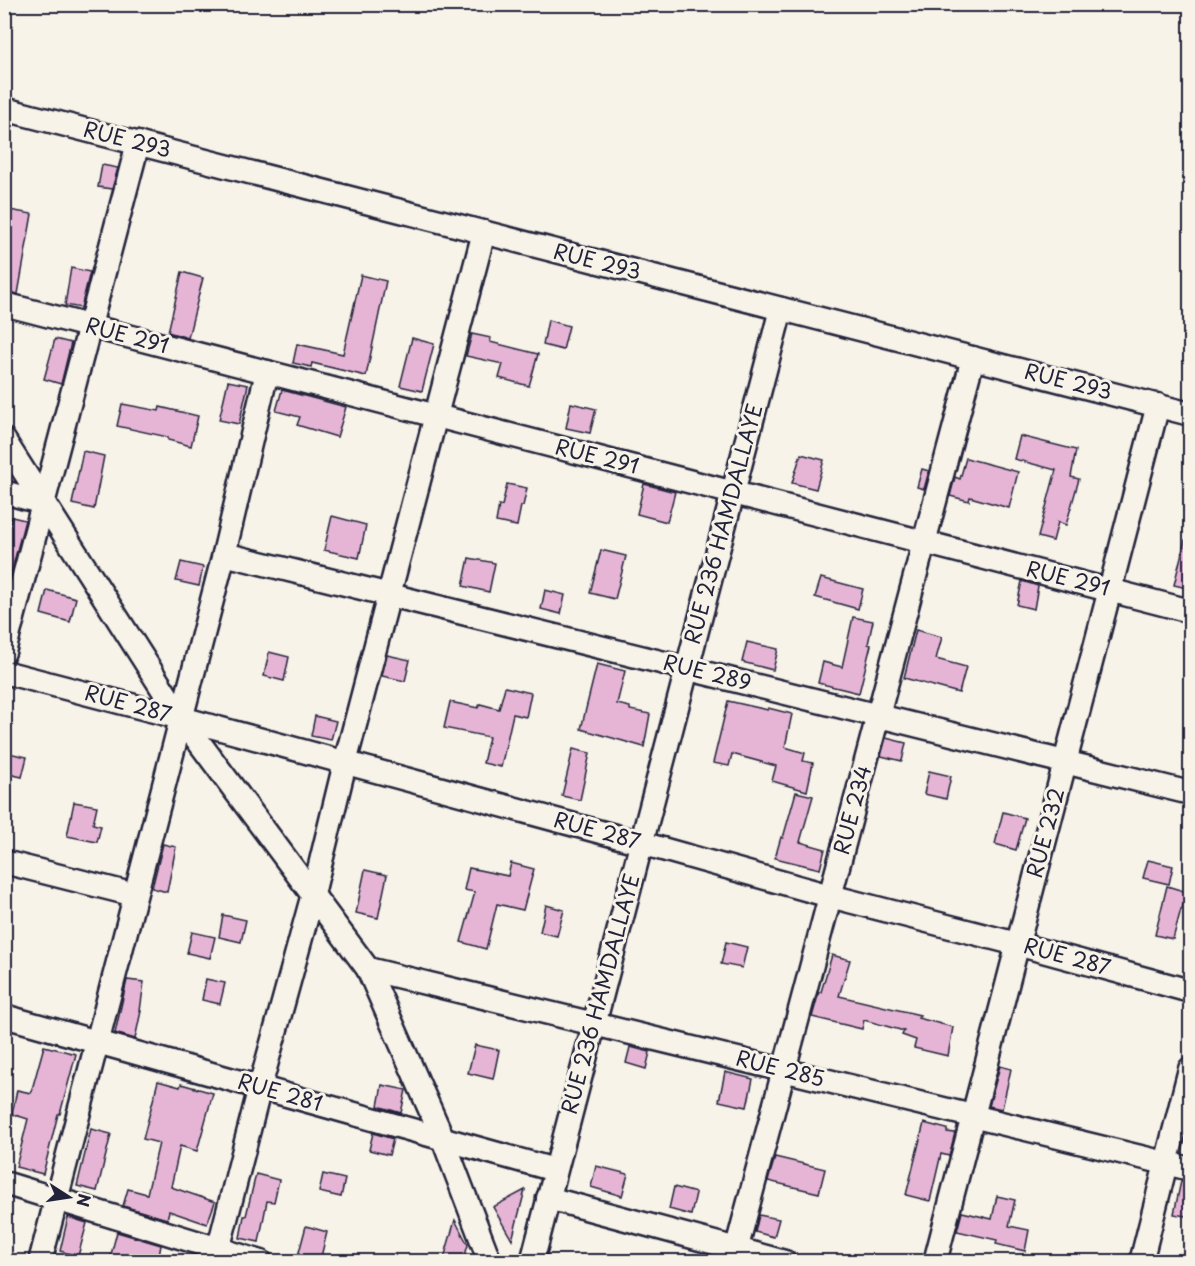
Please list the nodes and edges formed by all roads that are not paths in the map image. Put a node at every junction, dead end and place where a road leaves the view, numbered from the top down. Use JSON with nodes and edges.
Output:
{"nodes":[{"id":1,"x":4,"y":109,"type":"edge"},
{"id":2,"x":138,"y":143,"type":"junction"},
{"id":3,"x":484,"y":232,"type":"junction"},
{"id":4,"x":4,"y":304,"type":"edge"},
{"id":5,"x":781,"y":309,"type":"junction"},
{"id":6,"x":90,"y":326,"type":"junction"},
{"id":7,"x":973,"y":358,"type":"junction"},
{"id":8,"x":267,"y":372,"type":"junction"},
{"id":9,"x":1158,"y":405,"type":"junction"},
{"id":10,"x":1191,"y":414,"type":"edge"},
{"id":11,"x":436,"y":416,"type":"junction"},
{"id":12,"x":4,"y":440,"type":"edge"},
{"id":13,"x":4,"y":492,"type":"edge"},
{"id":14,"x":733,"y":492,"type":"junction"},
{"id":15,"x":43,"y":502,"type":"junction"},
{"id":16,"x":924,"y":542,"type":"junction"},
{"id":17,"x":224,"y":554,"type":"junction"},
{"id":18,"x":1110,"y":590,"type":"junction"},
{"id":19,"x":389,"y":595,"type":"junction"},
{"id":20,"x":1191,"y":611,"type":"edge"},
{"id":21,"x":4,"y":652,"type":"edge"},
{"id":22,"x":686,"y":668,"type":"junction"},
{"id":23,"x":4,"y":672,"type":"edge"},
{"id":24,"x":878,"y":715,"type":"junction"},
{"id":25,"x":181,"y":718,"type":"junction"},
{"id":26,"x":1065,"y":762,"type":"junction"},
{"id":27,"x":345,"y":763,"type":"junction"},
{"id":28,"x":1191,"y":793,"type":"edge"},
{"id":29,"x":640,"y":843,"type":"junction"},
{"id":30,"x":4,"y":862,"type":"edge"},
{"id":31,"x":313,"y":894,"type":"junction"},
{"id":32,"x":135,"y":895,"type":"junction"},
{"id":33,"x":830,"y":896,"type":"junction"},
{"id":34,"x":1017,"y":944,"type":"junction"},
{"id":35,"x":368,"y":969,"type":"junction"},
{"id":36,"x":1191,"y":991,"type":"edge"},
{"id":37,"x":4,"y":1016,"type":"edge"},
{"id":38,"x":593,"y":1024,"type":"junction"},
{"id":39,"x":97,"y":1042,"type":"junction"},
{"id":40,"x":1191,"y":1069,"type":"edge"},
{"id":41,"x":784,"y":1070,"type":"junction"},
{"id":42,"x":260,"y":1087,"type":"junction"},
{"id":43,"x":973,"y":1116,"type":"junction"},
{"id":44,"x":443,"y":1139,"type":"junction"},
{"id":45,"x":1167,"y":1162,"type":"junction"},
{"id":46,"x":1191,"y":1169,"type":"edge"},
{"id":47,"x":555,"y":1170,"type":"junction"},
{"id":48,"x":4,"y":1184,"type":"edge"},
{"id":49,"x":548,"y":1198,"type":"junction"},
{"id":50,"x":56,"y":1199,"type":"junction"},
{"id":51,"x":216,"y":1255,"type":"edge"},
{"id":52,"x":734,"y":1255,"type":"edge"},
{"id":53,"x":40,"y":1262,"type":"edge"},
{"id":54,"x":261,"y":1262,"type":"edge"},
{"id":55,"x":490,"y":1262,"type":"edge"},
{"id":56,"x":532,"y":1262,"type":"edge"},
{"id":57,"x":784,"y":1262,"type":"edge"},
{"id":58,"x":935,"y":1262,"type":"edge"},
{"id":59,"x":1141,"y":1262,"type":"edge"}],
"edges":[{"from":1,"to":2,"type":"street","name":"RUE 293"},
{"from":2,"to":3,"type":"street","name":"RUE 293"},
{"from":2,"to":6,"type":"street"},
{"from":3,"to":5,"type":"street","name":"RUE 293"},
{"from":3,"to":11,"type":"street"},
{"from":4,"to":6,"type":"street","name":"RUE 291"},
{"from":5,"to":7,"type":"street","name":"RUE 293"},
{"from":5,"to":14,"type":"street","name":"RUE 236 HAMDALLAYE"},
{"from":6,"to":8,"type":"street","name":"RUE 291"},
{"from":6,"to":15,"type":"street"},
{"from":7,"to":9,"type":"street","name":"RUE 293"},
{"from":7,"to":16,"type":"street","name":"RUE 234"},
{"from":8,"to":11,"type":"street","name":"RUE 291"},
{"from":8,"to":17,"type":"street"},
{"from":9,"to":10,"type":"street","name":"RUE 293"},
{"from":9,"to":18,"type":"street","name":"RUE 232"},
{"from":11,"to":14,"type":"street","name":"RUE 291"},
{"from":11,"to":19,"type":"street"},
{"from":12,"to":15,"type":"street"},
{"from":13,"to":15,"type":"street"},
{"from":14,"to":16,"type":"street","name":"RUE 291"},
{"from":14,"to":22,"type":"street","name":"RUE 236 HAMDALLAYE"},
{"from":15,"to":21,"type":"street"},
{"from":15,"to":25,"type":"street"},
{"from":16,"to":18,"type":"street","name":"RUE 291"},
{"from":16,"to":24,"type":"street","name":"RUE 234"},
{"from":17,"to":19,"type":"street","name":"RUE 289"},
{"from":17,"to":25,"type":"street"},
{"from":18,"to":20,"type":"street","name":"RUE 291"},
{"from":18,"to":26,"type":"street","name":"RUE 232"},
{"from":19,"to":22,"type":"street","name":"RUE 289"},
{"from":19,"to":27,"type":"street"},
{"from":22,"to":24,"type":"street","name":"RUE 289"},
{"from":22,"to":29,"type":"street","name":"RUE 236 HAMDALLAYE"},
{"from":23,"to":25,"type":"street","name":"RUE 287"},
{"from":24,"to":26,"type":"street","name":"RUE 289"},
{"from":24,"to":33,"type":"street","name":"RUE 234"},
{"from":25,"to":27,"type":"street","name":"RUE 287"},
{"from":25,"to":31,"type":"street"},
{"from":25,"to":32,"type":"street"},
{"from":26,"to":28,"type":"street","name":"RUE 289"},
{"from":26,"to":34,"type":"street","name":"RUE 232"},
{"from":27,"to":29,"type":"street","name":"RUE 287"},
{"from":27,"to":31,"type":"street"},
{"from":29,"to":33,"type":"street","name":"RUE 287"},
{"from":29,"to":38,"type":"street","name":"RUE 236 HAMDALLAYE"},
{"from":30,"to":32,"type":"street"},
{"from":31,"to":35,"type":"street"},
{"from":31,"to":42,"type":"street"},
{"from":32,"to":39,"type":"street"},
{"from":33,"to":34,"type":"street","name":"RUE 287"},
{"from":33,"to":41,"type":"street","name":"RUE 234"},
{"from":34,"to":36,"type":"street","name":"RUE 287"},
{"from":34,"to":43,"type":"street","name":"RUE 232"},
{"from":35,"to":38,"type":"street","name":"RUE 285"},
{"from":35,"to":44,"type":"street"},
{"from":37,"to":39,"type":"street","name":"RUE 281"},
{"from":38,"to":41,"type":"street","name":"RUE 285"},
{"from":38,"to":47,"type":"street","name":"RUE 236 HAMDALLAYE"},
{"from":39,"to":42,"type":"street","name":"RUE 281"},
{"from":39,"to":50,"type":"street"},
{"from":40,"to":45,"type":"street"},
{"from":41,"to":43,"type":"street","name":"RUE 285"},
{"from":41,"to":52,"type":"street","name":"RUE 234"},
{"from":42,"to":44,"type":"street","name":"RUE 281"},
{"from":42,"to":51,"type":"street"},
{"from":43,"to":45,"type":"street","name":"RUE 285"},
{"from":43,"to":58,"type":"street","name":"RUE 232"},
{"from":44,"to":47,"type":"street","name":"RUE 281"},
{"from":44,"to":55,"type":"street"},
{"from":45,"to":46,"type":"street","name":"RUE 285"},
{"from":45,"to":59,"type":"street"},
{"from":47,"to":49,"type":"street","name":"RUE 236 HAMDALLAYE"},
{"from":48,"to":50,"type":"street"},
{"from":49,"to":52,"type":"street"},
{"from":49,"to":56,"type":"street","name":"RUE 236 HAMDALLAYE"},
{"from":50,"to":51,"type":"street"},
{"from":50,"to":53,"type":"street"},
{"from":51,"to":54,"type":"street"},
{"from":52,"to":57,"type":"street"}]}
